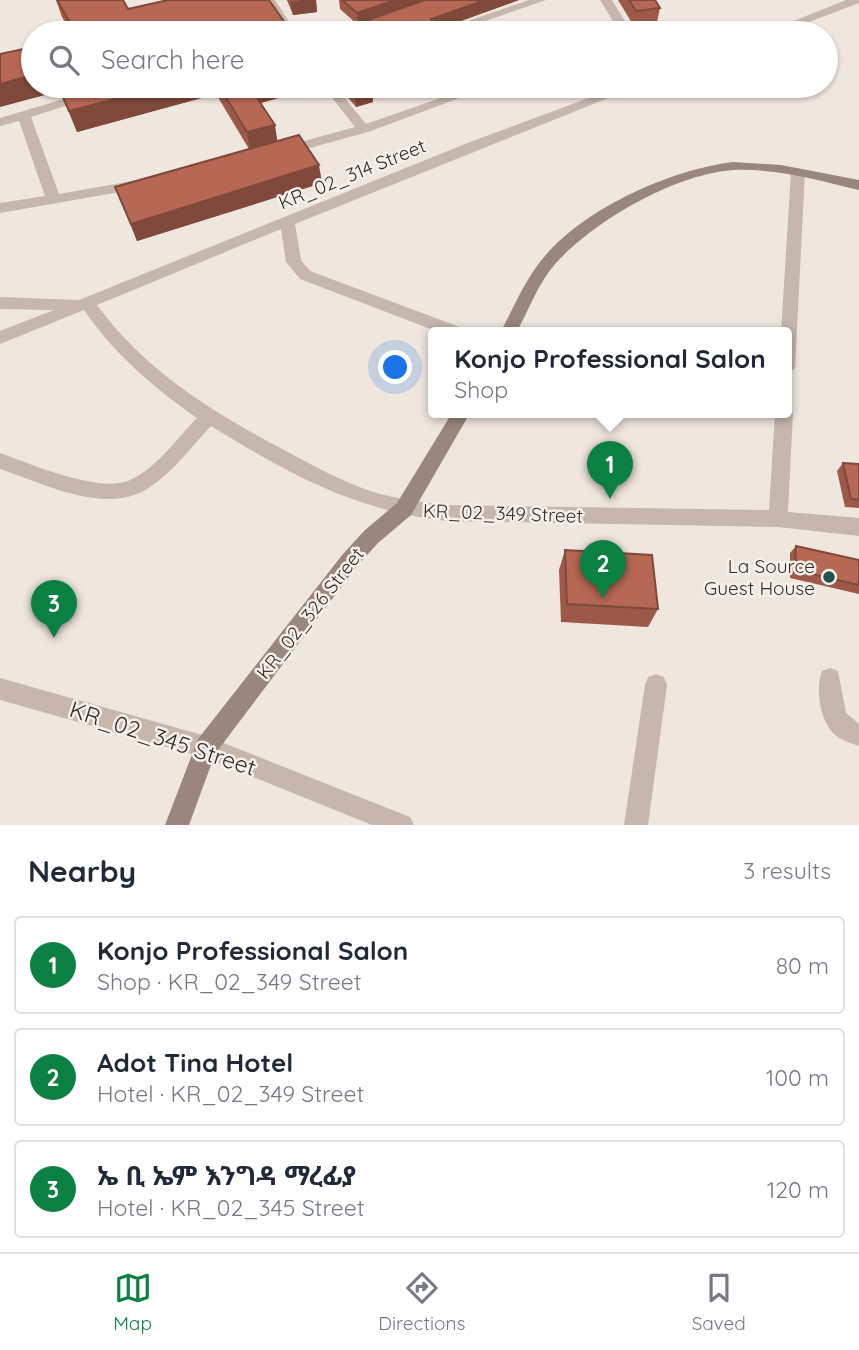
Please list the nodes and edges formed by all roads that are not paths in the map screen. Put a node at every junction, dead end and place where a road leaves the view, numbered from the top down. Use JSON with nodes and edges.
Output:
{"nodes":[{"id":1,"x":540,"y":0,"type":"edge"},
{"id":2,"x":606,"y":0,"type":"edge"},
{"id":3,"x":856,"y":0,"type":"edge"},
{"id":4,"x":271,"y":2,"type":"edge"},
{"id":5,"x":283,"y":21,"type":"edge"},
{"id":6,"x":488,"y":21,"type":"edge"},
{"id":7,"x":619,"y":21,"type":"edge"},
{"id":8,"x":801,"y":21,"type":"edge"},
{"id":9,"x":79,"y":98,"type":"edge"},
{"id":10,"x":338,"y":98,"type":"edge"},
{"id":11,"x":452,"y":98,"type":"edge"},
{"id":12,"x":601,"y":98,"type":"edge"},
{"id":13,"x":23,"y":114,"type":"junction"},
{"id":14,"x":0,"y":122,"type":"edge"},
{"id":15,"x":363,"y":129,"type":"junction"},
{"id":16,"x":275,"y":153,"type":"edge"},
{"id":17,"x":798,"y":172,"type":"junction"},
{"id":18,"x":153,"y":183,"type":"edge"},
{"id":19,"x":859,"y":185,"type":"edge"},
{"id":20,"x":53,"y":198,"type":"junction"},
{"id":21,"x":0,"y":208,"type":"edge"},
{"id":22,"x":287,"y":221,"type":"junction"},
{"id":23,"x":0,"y":303,"type":"edge"},
{"id":24,"x":88,"y":304,"type":"junction"},
{"id":25,"x":443,"y":327,"type":"edge"},
{"id":26,"x":511,"y":327,"type":"edge"},
{"id":27,"x":789,"y":327,"type":"edge"},
{"id":28,"x":0,"y":338,"type":"edge"},
{"id":29,"x":209,"y":417,"type":"junction"},
{"id":30,"x":458,"y":418,"type":"edge"},
{"id":31,"x":784,"y":418,"type":"edge"},
{"id":32,"x":0,"y":461,"type":"edge"},
{"id":33,"x":404,"y":509,"type":"junction"},
{"id":34,"x":778,"y":519,"type":"junction"},
{"id":35,"x":859,"y":527,"type":"edge"},
{"id":36,"x":830,"y":679,"type":"dead end"},
{"id":37,"x":656,"y":685,"type":"dead end"},
{"id":38,"x":0,"y":689,"type":"edge"},
{"id":39,"x":859,"y":735,"type":"edge"},
{"id":40,"x":206,"y":747,"type":"junction"},
{"id":41,"x":177,"y":825,"type":"edge"},
{"id":42,"x":402,"y":825,"type":"edge"},
{"id":43,"x":636,"y":825,"type":"edge"}],
"edges":[{"from":1,"to":6,"type":"street"},
{"from":2,"to":7,"type":"street"},
{"from":3,"to":8,"type":"street"},
{"from":4,"to":5,"type":"street"},
{"from":9,"to":13,"type":"street"},
{"from":10,"to":15,"type":"street"},
{"from":11,"to":15,"type":"street"},
{"from":12,"to":22,"type":"street","name":"KR_02_314 Street"},
{"from":13,"to":14,"type":"street"},
{"from":13,"to":20,"type":"street"},
{"from":15,"to":16,"type":"street"},
{"from":17,"to":19,"type":"street"},
{"from":17,"to":26,"type":"street"},
{"from":17,"to":27,"type":"street"},
{"from":18,"to":20,"type":"street"},
{"from":20,"to":21,"type":"street"},
{"from":22,"to":24,"type":"street","name":"KR_02_314 Street"},
{"from":22,"to":25,"type":"street"},
{"from":23,"to":24,"type":"street"},
{"from":24,"to":28,"type":"street","name":"KR_02_314 Street"},
{"from":24,"to":29,"type":"street","name":"KR_02_349 Street"},
{"from":29,"to":32,"type":"street"},
{"from":29,"to":33,"type":"street","name":"KR_02_349 Street"},
{"from":30,"to":33,"type":"street","name":"KR_02_326 Street"},
{"from":31,"to":34,"type":"street"},
{"from":33,"to":34,"type":"street","name":"KR_02_349 Street"},
{"from":33,"to":40,"type":"street","name":"KR_02_326 Street"},
{"from":34,"to":35,"type":"street","name":"KR_02_349 Street"},
{"from":36,"to":39,"type":"street"},
{"from":37,"to":43,"type":"street"},
{"from":38,"to":40,"type":"street","name":"KR_02_345 Street"},
{"from":40,"to":41,"type":"street","name":"KR_02_326 Street"},
{"from":40,"to":42,"type":"street","name":"KR_02_345 Street"}]}
